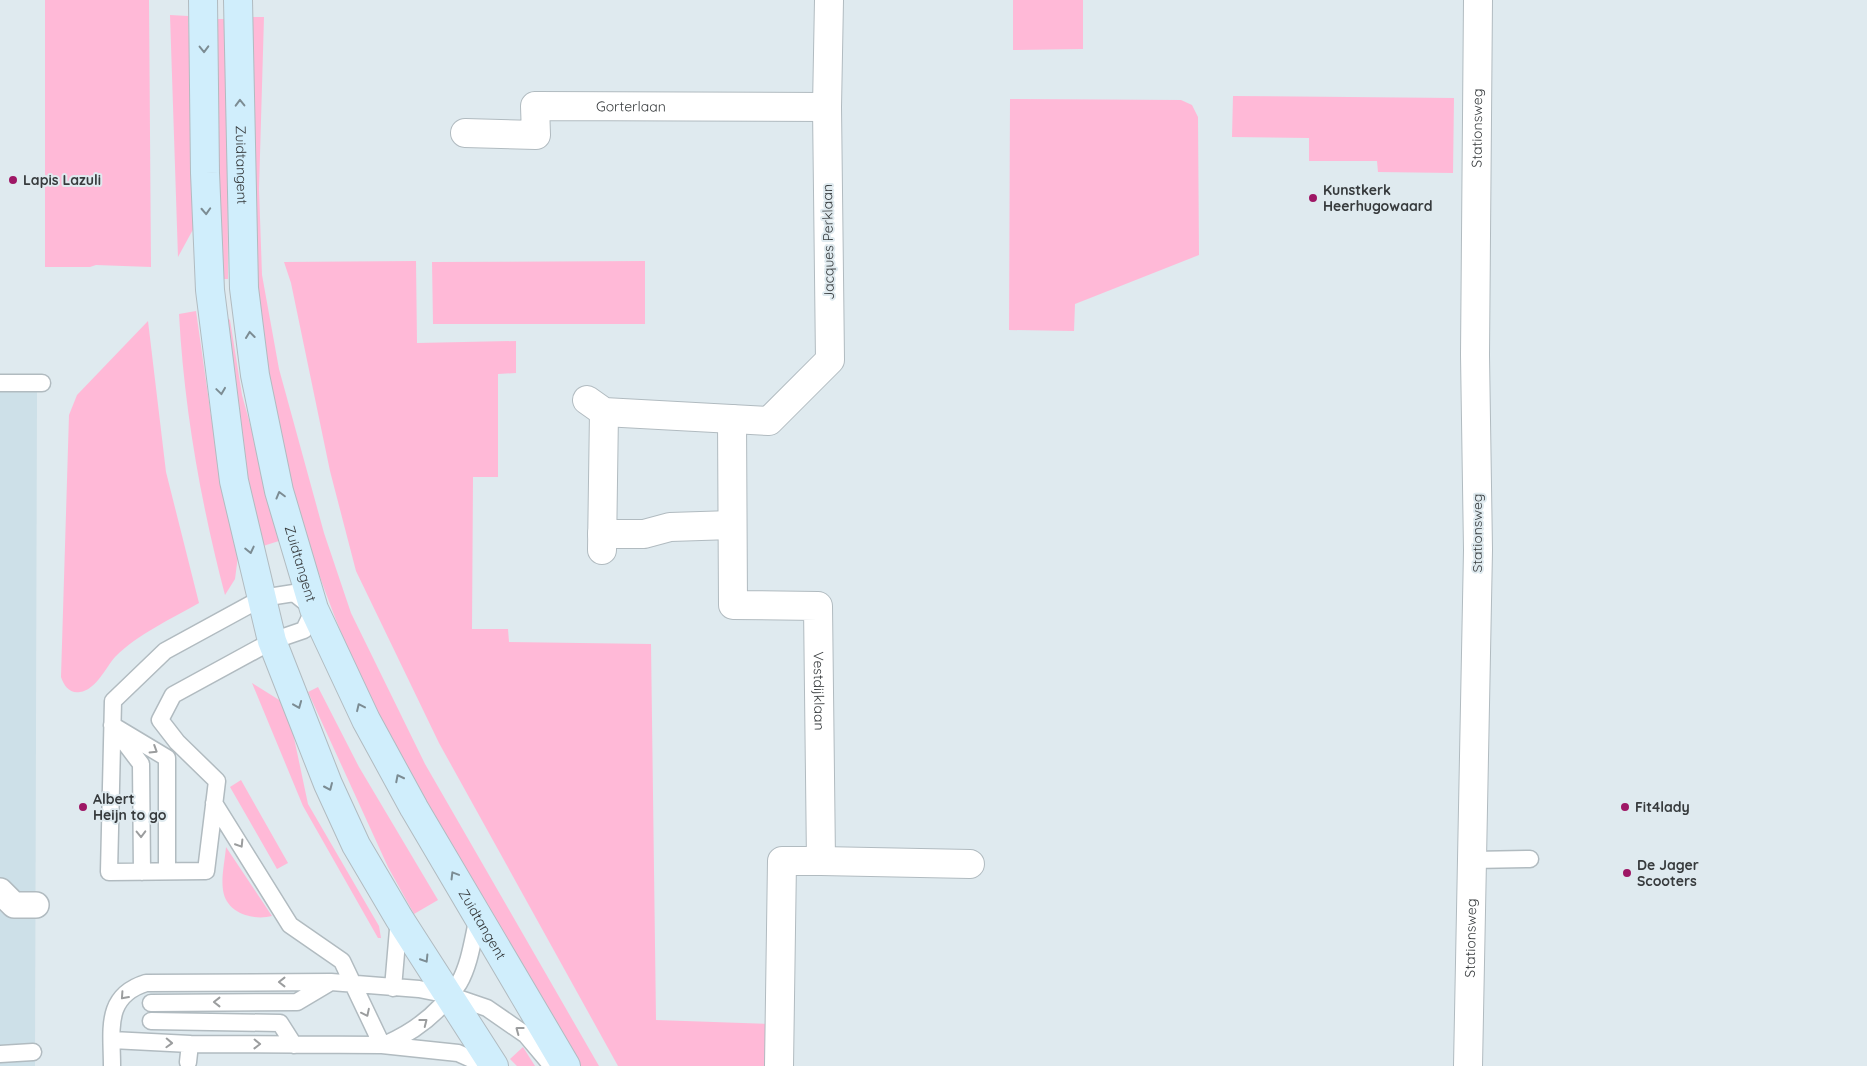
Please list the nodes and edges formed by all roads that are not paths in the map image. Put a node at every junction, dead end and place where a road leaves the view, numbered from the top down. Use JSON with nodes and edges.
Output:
{"nodes":[{"id":1,"x":203,"y":0,"type":"edge"},
{"id":2,"x":238,"y":0,"type":"edge"},
{"id":3,"x":829,"y":0,"type":"edge"},
{"id":4,"x":1478,"y":0,"type":"edge"},
{"id":5,"x":827,"y":107,"type":"junction"},
{"id":6,"x":465,"y":133,"type":"dead end"},
{"id":7,"x":0,"y":383,"type":"edge"},
{"id":8,"x":42,"y":383,"type":"dead end"},
{"id":9,"x":732,"y":419,"type":"junction"},
{"id":10,"x":732,"y":525,"type":"junction"},
{"id":11,"x":262,"y":598,"type":"junction"},
{"id":12,"x":314,"y":608,"type":"junction"},
{"id":13,"x":272,"y":641,"type":"junction"},
{"id":14,"x":112,"y":725,"type":"junction"},
{"id":15,"x":214,"y":803,"type":"junction"},
{"id":16,"x":1530,"y":859,"type":"dead end"},
{"id":17,"x":1473,"y":860,"type":"junction"},
{"id":18,"x":821,"y":861,"type":"junction"},
{"id":19,"x":970,"y":864,"type":"dead end"},
{"id":20,"x":167,"y":871,"type":"junction"},
{"id":21,"x":142,"y":872,"type":"junction"},
{"id":22,"x":0,"y":891,"type":"edge"},
{"id":23,"x":36,"y":905,"type":"dead end"},
{"id":24,"x":478,"y":917,"type":"junction"},
{"id":25,"x":399,"y":918,"type":"junction"},
{"id":26,"x":331,"y":982,"type":"junction"},
{"id":27,"x":352,"y":985,"type":"junction"},
{"id":28,"x":393,"y":988,"type":"junction"},
{"id":29,"x":449,"y":995,"type":"junction"},
{"id":30,"x":150,"y":1002,"type":"dead end"},
{"id":31,"x":151,"y":1021,"type":"dead end"},
{"id":32,"x":112,"y":1040,"type":"junction"},
{"id":33,"x":190,"y":1044,"type":"junction"},
{"id":34,"x":294,"y":1045,"type":"junction"},
{"id":35,"x":382,"y":1046,"type":"junction"},
{"id":36,"x":33,"y":1052,"type":"dead end"},
{"id":37,"x":0,"y":1054,"type":"edge"},
{"id":38,"x":188,"y":1062,"type":"dead end"},
{"id":39,"x":112,"y":1066,"type":"edge"},
{"id":40,"x":487,"y":1066,"type":"edge"},
{"id":41,"x":494,"y":1066,"type":"edge"},
{"id":42,"x":552,"y":1066,"type":"edge"},
{"id":43,"x":566,"y":1066,"type":"edge"},
{"id":44,"x":779,"y":1066,"type":"edge"},
{"id":45,"x":1468,"y":1066,"type":"edge"}],
"edges":[{"from":1,"to":11,"type":"main road","one_way":true},
{"from":12,"to":2,"type":"main road","name":"Zuidtangent","one_way":true},
{"from":3,"to":5,"type":"street","name":"Jacques Perklaan"},
{"from":4,"to":17,"type":"street","name":"Stationsweg"},
{"from":5,"to":6,"type":"street","name":"Gorterlaan"},
{"from":5,"to":9,"type":"street","name":"Jacques Perklaan"},
{"from":7,"to":8,"type":"lane"},
{"from":9,"to":10,"type":"street"},
{"from":9,"to":10,"type":"street","name":"Jacques Perklaan"},
{"from":10,"to":18,"type":"street","name":"Vestdijklaan"},
{"from":11,"to":12,"type":"lane"},
{"from":11,"to":13,"type":"main road"},
{"from":11,"to":14,"type":"lane"},
{"from":12,"to":13,"type":"lane"},
{"from":24,"to":12,"type":"main road","name":"Zuidtangent","one_way":true},
{"from":13,"to":15,"type":"lane"},
{"from":13,"to":25,"type":"main road","one_way":true},
{"from":14,"to":20,"type":"lane","one_way":true},
{"from":14,"to":21,"type":"lane","one_way":true},
{"from":14,"to":21,"type":"lane"},
{"from":15,"to":20,"type":"lane"},
{"from":15,"to":27,"type":"lane","one_way":true},
{"from":16,"to":17,"type":"lane"},
{"from":17,"to":45,"type":"street","name":"Stationsweg"},
{"from":18,"to":19,"type":"street"},
{"from":18,"to":44,"type":"street"},
{"from":20,"to":21,"type":"lane"},
{"from":22,"to":23,"type":"street"},
{"from":24,"to":29,"type":"lane"},
{"from":24,"to":43,"type":"main road","name":"Zuidtangent"},
{"from":25,"to":28,"type":"lane"},
{"from":25,"to":29,"type":"main road","one_way":true},
{"from":26,"to":27,"type":"lane"},
{"from":26,"to":30,"type":"lane","one_way":true},
{"from":26,"to":32,"type":"lane","one_way":true},
{"from":27,"to":28,"type":"lane"},
{"from":27,"to":35,"type":"lane","one_way":true},
{"from":28,"to":29,"type":"lane"},
{"from":35,"to":29,"type":"lane","one_way":true},
{"from":29,"to":41,"type":"main road"},
{"from":42,"to":29,"type":"lane","one_way":true},
{"from":31,"to":34,"type":"lane"},
{"from":32,"to":33,"type":"lane","one_way":true},
{"from":32,"to":39,"type":"lane"},
{"from":33,"to":34,"type":"lane","one_way":true},
{"from":33,"to":38,"type":"lane"},
{"from":34,"to":35,"type":"lane"},
{"from":35,"to":40,"type":"lane"},
{"from":36,"to":37,"type":"lane"}]}
